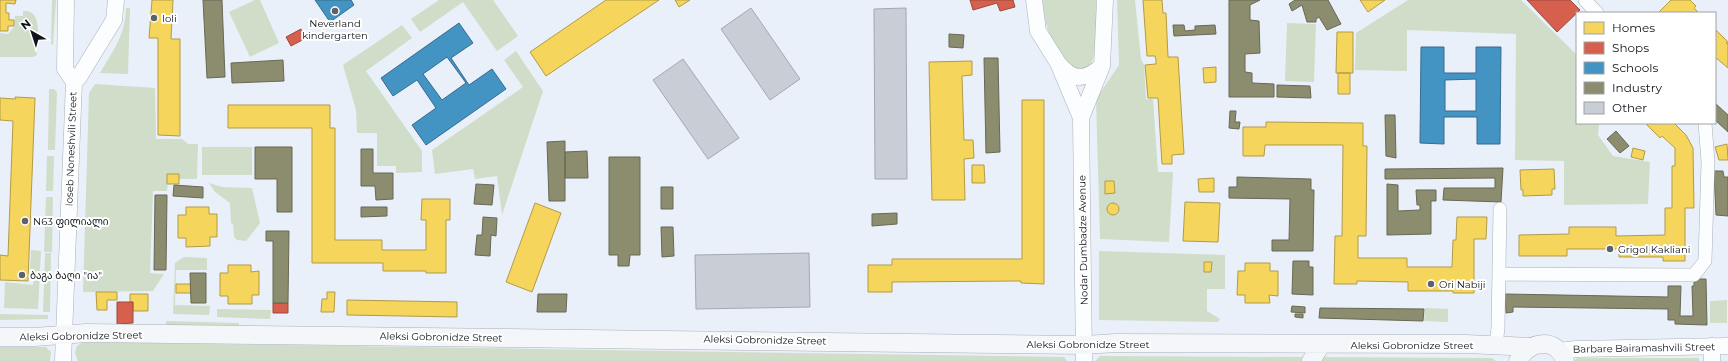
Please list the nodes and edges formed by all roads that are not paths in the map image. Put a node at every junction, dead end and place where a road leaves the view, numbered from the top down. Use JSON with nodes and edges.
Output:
{"nodes":[{"id":1,"x":66,"y":0,"type":"edge"},
{"id":2,"x":116,"y":0,"type":"edge"},
{"id":3,"x":1034,"y":0,"type":"edge"},
{"id":4,"x":1105,"y":0,"type":"edge"},
{"id":5,"x":1585,"y":0,"type":"edge"},
{"id":6,"x":1596,"y":12,"type":"edge"},
{"id":7,"x":1058,"y":63,"type":"junction"},
{"id":8,"x":1102,"y":66,"type":"junction"},
{"id":9,"x":74,"y":82,"type":"junction"},
{"id":10,"x":1081,"y":118,"type":"junction"},
{"id":11,"x":1705,"y":124,"type":"edge"},
{"id":12,"x":1500,"y":209,"type":"dead end"},
{"id":13,"x":1500,"y":274,"type":"junction"},
{"id":14,"x":65,"y":335,"type":"junction"},
{"id":15,"x":0,"y":337,"type":"edge"},
{"id":16,"x":1321,"y":345,"type":"junction"},
{"id":17,"x":1728,"y":346,"type":"edge"},
{"id":18,"x":1084,"y":353,"type":"edge"},
{"id":19,"x":1499,"y":353,"type":"edge"},
{"id":20,"x":1524,"y":354,"type":"edge"},
{"id":21,"x":1712,"y":354,"type":"edge"},
{"id":22,"x":1562,"y":356,"type":"edge"},
{"id":23,"x":63,"y":361,"type":"edge"},
{"id":24,"x":1311,"y":361,"type":"edge"}],
"edges":[{"from":1,"to":9,"type":"street","name":"Ioseb Noneshvili Street"},
{"from":2,"to":9,"type":"street","name":"Ioseb Noneshvili Street"},
{"from":3,"to":7,"type":"street","name":"Nodar Dumbadze Avenue"},
{"from":4,"to":8,"type":"street","name":"Nodar Dumbadze Avenue"},
{"from":5,"to":6,"type":"street"},
{"from":7,"to":8,"type":"street"},
{"from":7,"to":10,"type":"street","name":"Nodar Dumbadze Avenue"},
{"from":8,"to":10,"type":"street","name":"Nodar Dumbadze Avenue"},
{"from":9,"to":14,"type":"street","name":"Ioseb Noneshvili Street"},
{"from":10,"to":18,"type":"street","name":"Nodar Dumbadze Avenue"},
{"from":11,"to":13,"type":"street"},
{"from":12,"to":13,"type":"street"},
{"from":13,"to":19,"type":"street"},
{"from":14,"to":15,"type":"main road","name":"Aleksi Gobronidze Street"},
{"from":14,"to":18,"type":"main road","name":"Aleksi Gobronidze Street"},
{"from":14,"to":23,"type":"street","name":"Ioseb Noneshvili Street"},
{"from":16,"to":18,"type":"main road","name":"Aleksi Gobronidze Street"},
{"from":16,"to":19,"type":"main road","name":"Aleksi Gobronidze Street"},
{"from":16,"to":24,"type":"main road"},
{"from":17,"to":21,"type":"street","name":"Barbare Bairamashvili Street"},
{"from":19,"to":20,"type":"main road","name":"Aleksi Gobronidze Street"},
{"from":20,"to":22,"type":"main road","name":"Aleksi Gobronidze Street"},
{"from":21,"to":22,"type":"street","name":"Barbare Bairamashvili Street"}]}
